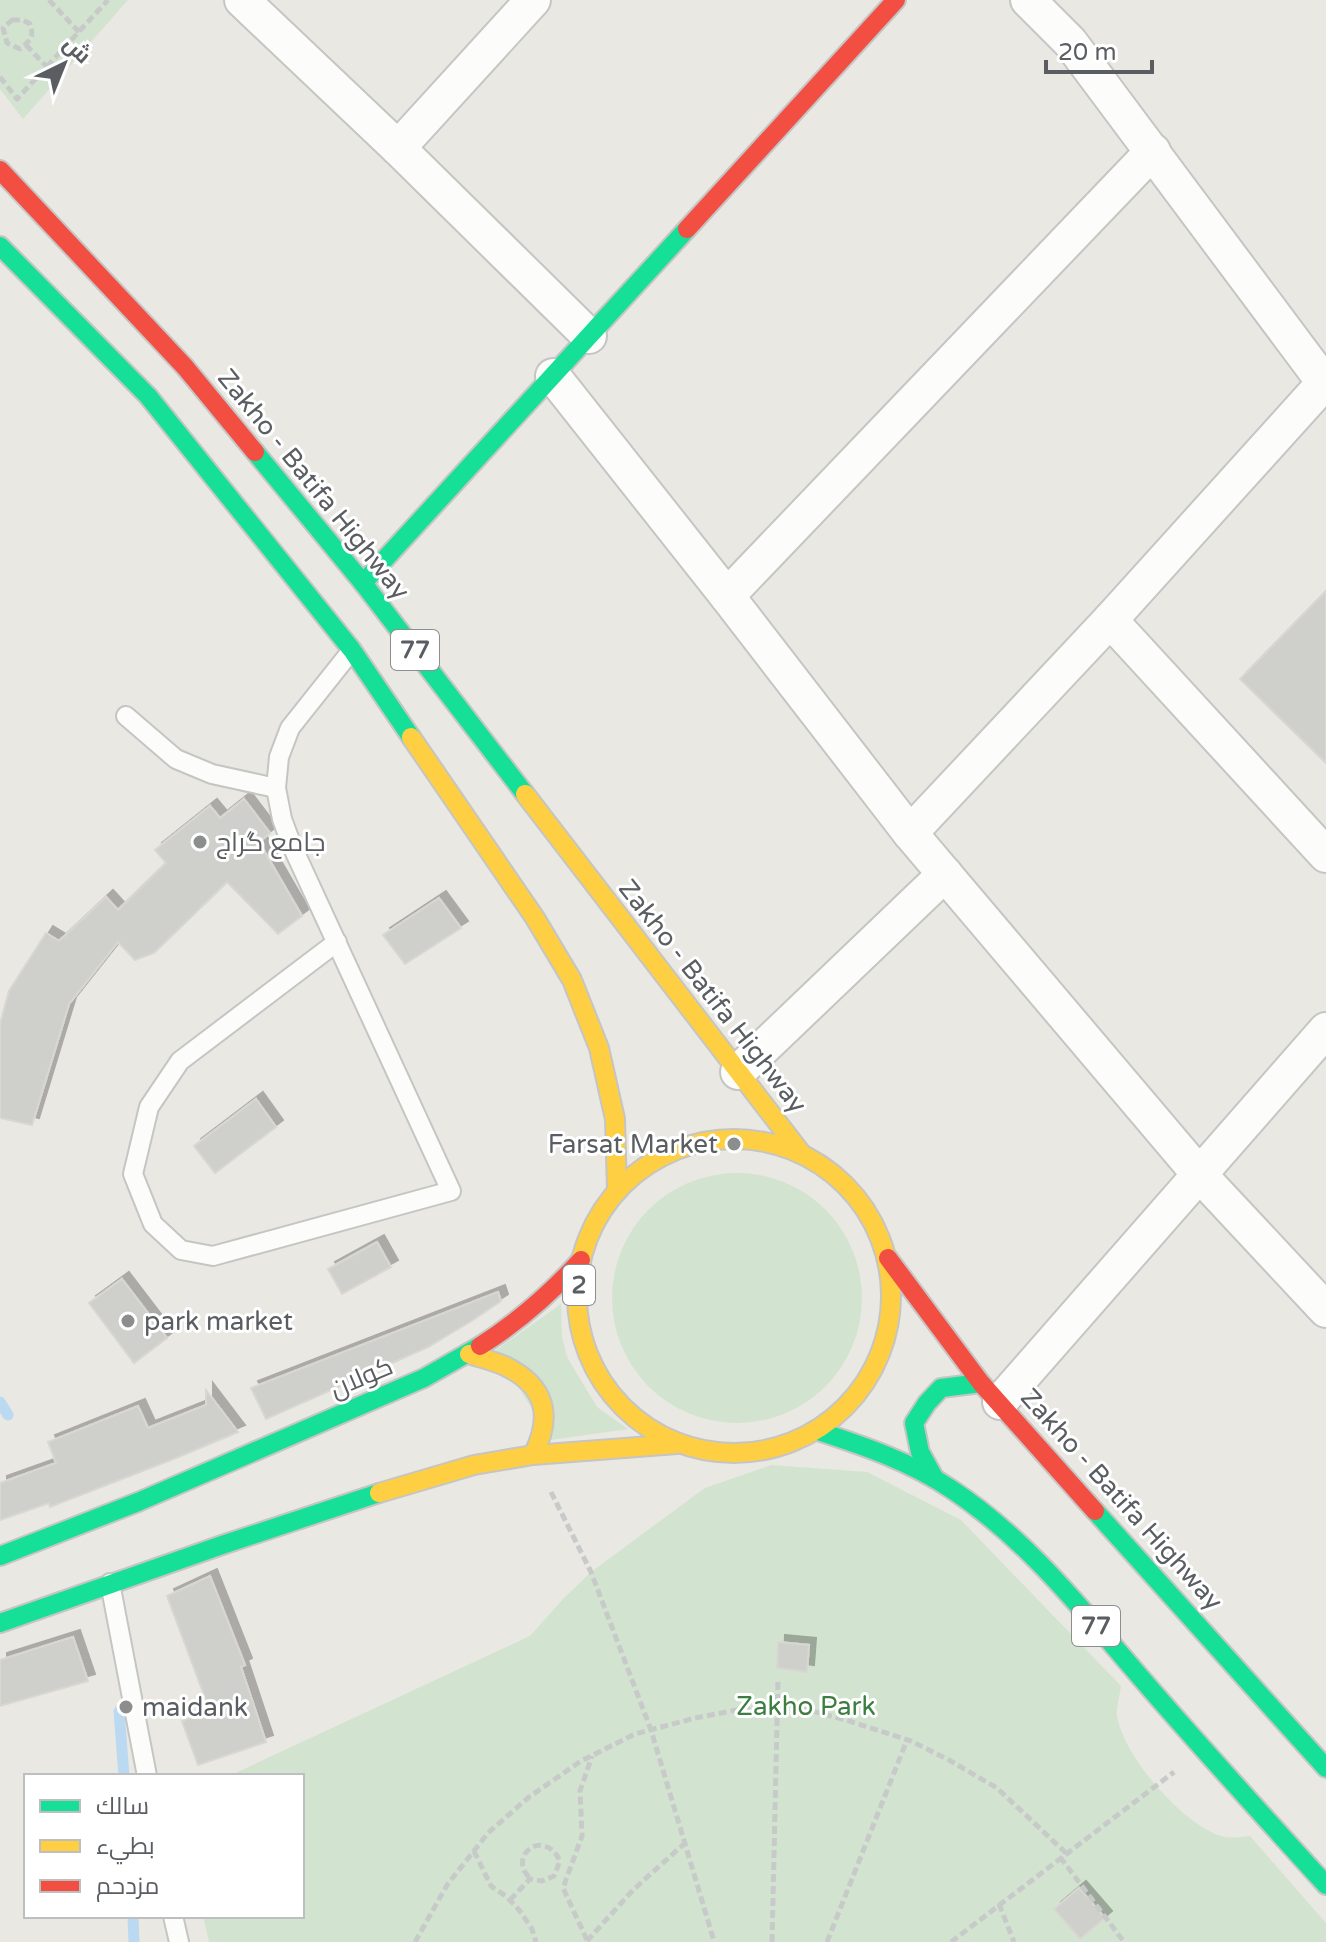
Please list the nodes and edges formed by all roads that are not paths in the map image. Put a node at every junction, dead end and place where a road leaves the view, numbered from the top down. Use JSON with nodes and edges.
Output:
{"nodes":[{"id":1,"x":242,"y":0,"type":"edge"},
{"id":2,"x":533,"y":0,"type":"edge"},
{"id":3,"x":896,"y":0,"type":"edge"},
{"id":4,"x":1028,"y":0,"type":"edge"},
{"id":5,"x":398,"y":148,"type":"junction"},
{"id":6,"x":1153,"y":151,"type":"junction"},
{"id":7,"x":0,"y":170,"type":"edge"},
{"id":8,"x":0,"y":246,"type":"edge"},
{"id":9,"x":589,"y":336,"type":"junction"},
{"id":10,"x":553,"y":376,"type":"junction"},
{"id":11,"x":1325,"y":384,"type":"edge"},
{"id":12,"x":363,"y":583,"type":"junction"},
{"id":13,"x":727,"y":596,"type":"junction"},
{"id":14,"x":1110,"y":620,"type":"junction"},
{"id":15,"x":352,"y":650,"type":"junction"},
{"id":16,"x":126,"y":716,"type":"dead end"},
{"id":17,"x":276,"y":788,"type":"junction"},
{"id":18,"x":910,"y":833,"type":"junction"},
{"id":19,"x":1326,"y":855,"type":"edge"},
{"id":20,"x":945,"y":874,"type":"junction"},
{"id":21,"x":337,"y":942,"type":"junction"},
{"id":22,"x":1326,"y":1030,"type":"edge"},
{"id":23,"x":738,"y":1072,"type":"junction"},
{"id":24,"x":801,"y":1153,"type":"junction"},
{"id":25,"x":1199,"y":1174,"type":"junction"},
{"id":26,"x":617,"y":1190,"type":"junction"},
{"id":27,"x":888,"y":1258,"type":"junction"},
{"id":28,"x":581,"y":1260,"type":"junction"},
{"id":29,"x":1326,"y":1310,"type":"edge"},
{"id":30,"x":469,"y":1354,"type":"junction"},
{"id":31,"x":991,"y":1392,"type":"junction"},
{"id":32,"x":818,"y":1431,"type":"junction"},
{"id":33,"x":677,"y":1444,"type":"junction"},
{"id":34,"x":533,"y":1455,"type":"junction"},
{"id":35,"x":935,"y":1479,"type":"junction"},
{"id":36,"x":3,"y":1555,"type":"edge"},
{"id":37,"x":110,"y":1583,"type":"junction"},
{"id":38,"x":0,"y":1623,"type":"edge"},
{"id":39,"x":1326,"y":1768,"type":"edge"},
{"id":40,"x":147,"y":1774,"type":"edge"},
{"id":41,"x":1326,"y":1885,"type":"edge"},
{"id":42,"x":173,"y":1918,"type":"edge"},
{"id":43,"x":179,"y":1942,"type":"edge"}],
"edges":[{"from":1,"to":5,"type":"street"},
{"from":2,"to":5,"type":"street"},
{"from":3,"to":9,"type":"main road"},
{"from":4,"to":6,"type":"street"},
{"from":5,"to":9,"type":"street"},
{"from":6,"to":11,"type":"street"},
{"from":6,"to":13,"type":"street"},
{"from":7,"to":12,"type":"main road","name":"Zakho - Batifa Highway","number":"77"},
{"from":8,"to":15,"type":"main road","number":"77"},
{"from":9,"to":10,"type":"main road"},
{"from":10,"to":12,"type":"main road"},
{"from":10,"to":13,"type":"street"},
{"from":11,"to":14,"type":"street"},
{"from":12,"to":23,"type":"main road","name":"Zakho - Batifa Highway","number":"77"},
{"from":13,"to":18,"type":"street"},
{"from":14,"to":18,"type":"street"},
{"from":14,"to":19,"type":"street"},
{"from":15,"to":17,"type":"lane"},
{"from":15,"to":26,"type":"main road","number":"77"},
{"from":16,"to":17,"type":"lane"},
{"from":17,"to":21,"type":"lane"},
{"from":18,"to":20,"type":"street"},
{"from":20,"to":23,"type":"street"},
{"from":20,"to":25,"type":"street"},
{"from":21,"to":21,"type":"lane"},
{"from":22,"to":25,"type":"street"},
{"from":23,"to":24,"type":"main road","name":"Zakho - Batifa Highway","number":"77"},
{"from":24,"to":26,"type":"main road","number":"2"},
{"from":24,"to":27,"type":"main road","number":"2"},
{"from":25,"to":29,"type":"street"},
{"from":25,"to":31,"type":"street"},
{"from":26,"to":28,"type":"main road","number":"2"},
{"from":27,"to":31,"type":"main road","name":"Zakho - Batifa Highway"},
{"from":27,"to":32,"type":"main road","number":"2"},
{"from":28,"to":30,"type":"main road","name":"كولان"},
{"from":28,"to":33,"type":"main road","number":"2"},
{"from":30,"to":34,"type":"main road"},
{"from":30,"to":36,"type":"main road","name":"كولان"},
{"from":31,"to":35,"type":"main road"},
{"from":31,"to":39,"type":"main road","name":"Zakho - Batifa Highway"},
{"from":32,"to":33,"type":"main road","number":"2"},
{"from":32,"to":35,"type":"main road","number":"77"},
{"from":33,"to":34,"type":"main road"},
{"from":34,"to":37,"type":"main road"},
{"from":35,"to":41,"type":"main road","number":"77"},
{"from":37,"to":38,"type":"main road"},
{"from":37,"to":40,"type":"lane"},
{"from":42,"to":43,"type":"lane"}]}
